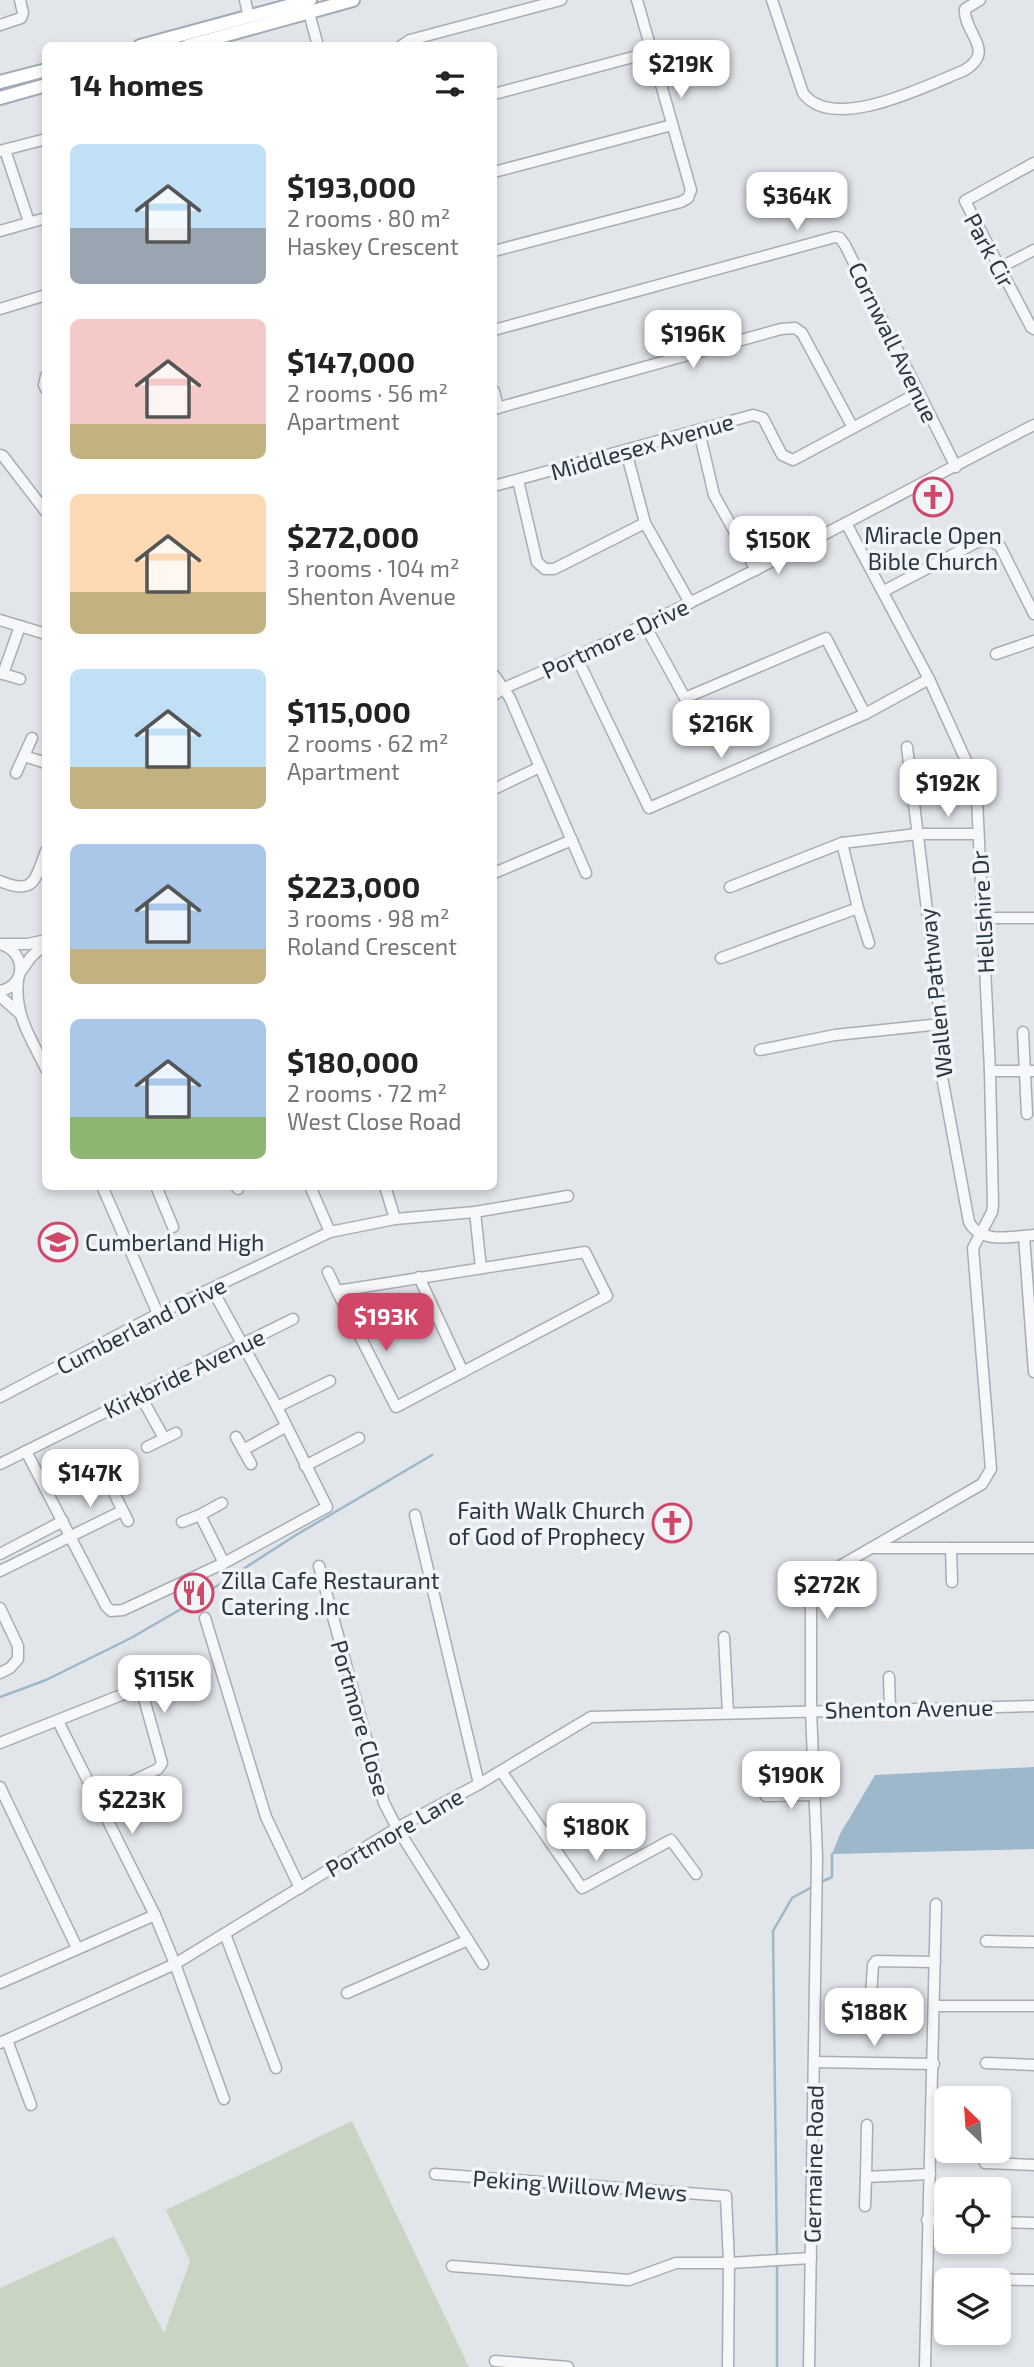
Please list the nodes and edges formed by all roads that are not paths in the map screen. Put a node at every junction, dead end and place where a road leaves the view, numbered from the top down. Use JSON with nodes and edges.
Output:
{"nodes":[{"id":1,"x":20,"y":0,"type":"edge"},
{"id":2,"x":245,"y":0,"type":"edge"},
{"id":3,"x":353,"y":0,"type":"edge"},
{"id":4,"x":561,"y":0,"type":"edge"},
{"id":5,"x":637,"y":0,"type":"edge"},
{"id":6,"x":772,"y":0,"type":"edge"},
{"id":7,"x":980,"y":0,"type":"edge"},
{"id":8,"x":308,"y":4,"type":"edge"},
{"id":9,"x":249,"y":17,"type":"junction"},
{"id":10,"x":0,"y":25,"type":"edge"},
{"id":11,"x":155,"y":42,"type":"edge"},
{"id":12,"x":199,"y":42,"type":"edge"},
{"id":13,"x":317,"y":42,"type":"edge"},
{"id":14,"x":407,"y":42,"type":"edge"},
{"id":15,"x":652,"y":52,"type":"junction"},
{"id":16,"x":42,"y":71,"type":"edge"},
{"id":17,"x":0,"y":82,"type":"edge"},
{"id":18,"x":42,"y":86,"type":"edge"},
{"id":19,"x":497,"y":93,"type":"edge"},
{"id":20,"x":0,"y":96,"type":"edge"},
{"id":21,"x":672,"y":125,"type":"junction"},
{"id":22,"x":42,"y":140,"type":"edge"},
{"id":23,"x":3,"y":150,"type":"edge"},
{"id":24,"x":1034,"y":163,"type":"edge"},
{"id":25,"x":497,"y":171,"type":"edge"},
{"id":26,"x":42,"y":219,"type":"edge"},
{"id":27,"x":29,"y":222,"type":"junction"},
{"id":28,"x":0,"y":231,"type":"edge"},
{"id":29,"x":497,"y":250,"type":"edge"},
{"id":30,"x":1034,"y":250,"type":"edge"},
{"id":31,"x":999,"y":268,"type":"junction"},
{"id":32,"x":42,"y":296,"type":"edge"},
{"id":33,"x":0,"y":309,"type":"edge"},
{"id":34,"x":497,"y":329,"type":"edge"},
{"id":35,"x":1034,"y":329,"type":"edge"},
{"id":36,"x":918,"y":393,"type":"junction"},
{"id":37,"x":497,"y":408,"type":"edge"},
{"id":38,"x":1034,"y":425,"type":"edge"},
{"id":39,"x":852,"y":426,"type":"junction"},
{"id":40,"x":699,"y":431,"type":"junction"},
{"id":41,"x":625,"y":451,"type":"junction"},
{"id":42,"x":0,"y":455,"type":"edge"},
{"id":43,"x":956,"y":467,"type":"junction"},
{"id":44,"x":518,"y":480,"type":"junction"},
{"id":45,"x":497,"y":485,"type":"edge"},
{"id":46,"x":42,"y":507,"type":"edge"},
{"id":47,"x":645,"y":523,"type":"junction"},
{"id":48,"x":846,"y":523,"type":"junction"},
{"id":49,"x":756,"y":570,"type":"junction"},
{"id":50,"x":884,"y":591,"type":"junction"},
{"id":51,"x":690,"y":603,"type":"junction"},
{"id":52,"x":1034,"y":614,"type":"edge"},
{"id":53,"x":0,"y":620,"type":"edge"},
{"id":54,"x":645,"y":625,"type":"junction"},
{"id":55,"x":20,"y":626,"type":"junction"},
{"id":56,"x":42,"y":633,"type":"edge"},
{"id":57,"x":1034,"y":641,"type":"edge"},
{"id":58,"x":996,"y":654,"type":"dead end"},
{"id":59,"x":578,"y":658,"type":"junction"},
{"id":60,"x":1,"y":674,"type":"edge"},
{"id":61,"x":20,"y":679,"type":"dead end"},
{"id":62,"x":929,"y":679,"type":"junction"},
{"id":63,"x":497,"y":680,"type":"edge"},
{"id":64,"x":504,"y":688,"type":"junction"},
{"id":65,"x":497,"y":693,"type":"edge"},
{"id":66,"x":865,"y":714,"type":"junction"},
{"id":67,"x":32,"y":738,"type":"dead end"},
{"id":68,"x":907,"y":747,"type":"dead end"},
{"id":69,"x":24,"y":756,"type":"junction"},
{"id":70,"x":42,"y":762,"type":"edge"},
{"id":71,"x":540,"y":767,"type":"junction"},
{"id":72,"x":16,"y":774,"type":"dead end"},
{"id":73,"x":497,"y":788,"type":"edge"},
{"id":74,"x":917,"y":834,"type":"junction"},
{"id":75,"x":978,"y":834,"type":"junction"},
{"id":76,"x":572,"y":840,"type":"junction"},
{"id":77,"x":842,"y":843,"type":"junction"},
{"id":78,"x":42,"y":860,"type":"edge"},
{"id":79,"x":497,"y":872,"type":"edge"},
{"id":80,"x":586,"y":873,"type":"dead end"},
{"id":81,"x":0,"y":881,"type":"edge"},
{"id":82,"x":730,"y":887,"type":"dead end"},
{"id":83,"x":858,"y":908,"type":"junction"},
{"id":84,"x":982,"y":918,"type":"junction"},
{"id":85,"x":1034,"y":918,"type":"edge"},
{"id":86,"x":42,"y":942,"type":"edge"},
{"id":87,"x":869,"y":943,"type":"dead end"},
{"id":88,"x":1,"y":944,"type":"edge"},
{"id":89,"x":42,"y":946,"type":"edge"},
{"id":90,"x":721,"y":958,"type":"dead end"},
{"id":91,"x":20,"y":975,"type":"junction"},
{"id":92,"x":0,"y":993,"type":"edge"},
{"id":93,"x":18,"y":1012,"type":"junction"},
{"id":94,"x":941,"y":1024,"type":"junction"},
{"id":95,"x":1023,"y":1032,"type":"dead end"},
{"id":96,"x":760,"y":1050,"type":"dead end"},
{"id":97,"x":42,"y":1061,"type":"edge"},
{"id":98,"x":990,"y":1070,"type":"junction"},
{"id":99,"x":1029,"y":1071,"type":"edge"},
{"id":100,"x":1027,"y":1114,"type":"dead end"},
{"id":101,"x":107,"y":1190,"type":"edge"},
{"id":102,"x":158,"y":1190,"type":"edge"},
{"id":103,"x":312,"y":1190,"type":"edge"},
{"id":104,"x":386,"y":1190,"type":"edge"},
{"id":105,"x":568,"y":1196,"type":"dead end"},
{"id":106,"x":475,"y":1212,"type":"junction"},
{"id":107,"x":395,"y":1219,"type":"junction"},
{"id":108,"x":173,"y":1227,"type":"dead end"},
{"id":109,"x":330,"y":1232,"type":"junction"},
{"id":110,"x":980,"y":1234,"type":"junction"},
{"id":111,"x":1029,"y":1235,"type":"edge"},
{"id":112,"x":481,"y":1268,"type":"junction"},
{"id":113,"x":328,"y":1272,"type":"dead end"},
{"id":114,"x":419,"y":1277,"type":"junction"},
{"id":115,"x":212,"y":1289,"type":"junction"},
{"id":116,"x":337,"y":1291,"type":"junction"},
{"id":117,"x":158,"y":1314,"type":"junction"},
{"id":118,"x":293,"y":1319,"type":"dead end"},
{"id":119,"x":242,"y":1344,"type":"junction"},
{"id":120,"x":463,"y":1372,"type":"junction"},
{"id":121,"x":1034,"y":1372,"type":"edge"},
{"id":122,"x":330,"y":1381,"type":"dead end"},
{"id":123,"x":140,"y":1395,"type":"junction"},
{"id":124,"x":0,"y":1397,"type":"edge"},
{"id":125,"x":276,"y":1407,"type":"junction"},
{"id":126,"x":285,"y":1427,"type":"junction"},
{"id":127,"x":177,"y":1433,"type":"dead end"},
{"id":128,"x":236,"y":1437,"type":"dead end"},
{"id":129,"x":164,"y":1438,"type":"junction"},
{"id":130,"x":359,"y":1438,"type":"dead end"},
{"id":131,"x":147,"y":1447,"type":"dead end"},
{"id":132,"x":243,"y":1450,"type":"junction"},
{"id":133,"x":26,"y":1451,"type":"junction"},
{"id":134,"x":0,"y":1464,"type":"edge"},
{"id":135,"x":251,"y":1464,"type":"dead end"},
{"id":136,"x":305,"y":1466,"type":"junction"},
{"id":137,"x":115,"y":1495,"type":"dead end"},
{"id":138,"x":222,"y":1503,"type":"dead end"},
{"id":139,"x":122,"y":1511,"type":"junction"},
{"id":140,"x":200,"y":1515,"type":"junction"},
{"id":141,"x":415,"y":1515,"type":"dead end"},
{"id":142,"x":63,"y":1521,"type":"junction"},
{"id":143,"x":128,"y":1521,"type":"dead end"},
{"id":144,"x":182,"y":1522,"type":"dead end"},
{"id":145,"x":71,"y":1535,"type":"junction"},
{"id":146,"x":871,"y":1548,"type":"junction"},
{"id":147,"x":951,"y":1548,"type":"junction"},
{"id":148,"x":1034,"y":1548,"type":"edge"},
{"id":149,"x":0,"y":1553,"type":"edge"},
{"id":150,"x":224,"y":1563,"type":"junction"},
{"id":151,"x":319,"y":1566,"type":"dead end"},
{"id":152,"x":0,"y":1571,"type":"edge"},
{"id":153,"x":952,"y":1582,"type":"dead end"},
{"id":154,"x":0,"y":1608,"type":"edge"},
{"id":155,"x":205,"y":1618,"type":"dead end"},
{"id":156,"x":724,"y":1637,"type":"dead end"},
{"id":157,"x":0,"y":1673,"type":"edge"},
{"id":158,"x":889,"y":1677,"type":"dead end"},
{"id":159,"x":1034,"y":1706,"type":"edge"},
{"id":160,"x":890,"y":1709,"type":"junction"},
{"id":161,"x":811,"y":1710,"type":"junction"},
{"id":162,"x":727,"y":1713,"type":"junction"},
{"id":163,"x":58,"y":1721,"type":"junction"},
{"id":164,"x":0,"y":1743,"type":"edge"},
{"id":165,"x":501,"y":1771,"type":"junction"},
{"id":166,"x":479,"y":1784,"type":"junction"},
{"id":167,"x":0,"y":1787,"type":"edge"},
{"id":168,"x":814,"y":1795,"type":"junction"},
{"id":169,"x":766,"y":1796,"type":"dead end"},
{"id":170,"x":97,"y":1798,"type":"junction"},
{"id":171,"x":397,"y":1828,"type":"junction"},
{"id":172,"x":696,"y":1874,"type":"dead end"},
{"id":173,"x":300,"y":1888,"type":"junction"},
{"id":174,"x":936,"y":1904,"type":"dead end"},
{"id":175,"x":155,"y":1915,"type":"junction"},
{"id":176,"x":225,"y":1934,"type":"junction"},
{"id":177,"x":468,"y":1940,"type":"junction"},
{"id":178,"x":986,"y":1941,"type":"dead end"},
{"id":179,"x":1034,"y":1942,"type":"edge"},
{"id":180,"x":77,"y":1948,"type":"junction"},
{"id":181,"x":935,"y":1962,"type":"junction"},
{"id":182,"x":175,"y":1964,"type":"junction"},
{"id":183,"x":483,"y":1964,"type":"dead end"},
{"id":184,"x":0,"y":1983,"type":"edge"},
{"id":185,"x":347,"y":1993,"type":"dead end"},
{"id":186,"x":934,"y":2006,"type":"junction"},
{"id":187,"x":1034,"y":2006,"type":"edge"},
{"id":188,"x":870,"y":2011,"type":"dead end"},
{"id":189,"x":4,"y":2042,"type":"edge"},
{"id":190,"x":814,"y":2062,"type":"junction"},
{"id":191,"x":986,"y":2063,"type":"dead end"},
{"id":192,"x":934,"y":2064,"type":"junction"},
{"id":193,"x":1034,"y":2065,"type":"edge"},
{"id":194,"x":276,"y":2068,"type":"dead end"},
{"id":195,"x":224,"y":2099,"type":"dead end"},
{"id":196,"x":31,"y":2105,"type":"dead end"},
{"id":197,"x":867,"y":2125,"type":"dead end"},
{"id":198,"x":985,"y":2163,"type":"dead end"},
{"id":199,"x":1034,"y":2165,"type":"edge"},
{"id":200,"x":435,"y":2174,"type":"dead end"},
{"id":201,"x":930,"y":2174,"type":"junction"},
{"id":202,"x":866,"y":2177,"type":"junction"},
{"id":203,"x":865,"y":2206,"type":"dead end"},
{"id":204,"x":927,"y":2220,"type":"junction"},
{"id":205,"x":934,"y":2220,"type":"edge"},
{"id":206,"x":1011,"y":2222,"type":"edge"},
{"id":207,"x":1034,"y":2223,"type":"edge"},
{"id":208,"x":811,"y":2258,"type":"junction"},
{"id":209,"x":729,"y":2263,"type":"junction"},
{"id":210,"x":452,"y":2266,"type":"dead end"},
{"id":211,"x":1011,"y":2280,"type":"edge"},
{"id":212,"x":1034,"y":2280,"type":"edge"},
{"id":213,"x":495,"y":2361,"type":"dead end"},
{"id":214,"x":568,"y":2367,"type":"edge"},
{"id":215,"x":728,"y":2367,"type":"edge"},
{"id":216,"x":809,"y":2367,"type":"edge"},
{"id":217,"x":925,"y":2367,"type":"edge"}],
"edges":[{"from":1,"to":10,"type":"street"},
{"from":2,"to":9,"type":"street"},
{"from":3,"to":8,"type":"main road"},
{"from":4,"to":14,"type":"street"},
{"from":5,"to":15,"type":"street"},
{"from":6,"to":7,"type":"street"},
{"from":8,"to":9,"type":"main road"},
{"from":8,"to":12,"type":"main road"},
{"from":8,"to":13,"type":"street"},
{"from":9,"to":11,"type":"main road"},
{"from":15,"to":19,"type":"street"},
{"from":15,"to":21,"type":"street"},
{"from":16,"to":17,"type":"main road"},
{"from":18,"to":20,"type":"main road"},
{"from":21,"to":25,"type":"street"},
{"from":21,"to":29,"type":"street"},
{"from":22,"to":23,"type":"street"},
{"from":23,"to":27,"type":"street"},
{"from":24,"to":31,"type":"street","name":"Park Cir"},
{"from":26,"to":27,"type":"street"},
{"from":27,"to":28,"type":"street"},
{"from":30,"to":31,"type":"street"},
{"from":31,"to":35,"type":"street","name":"Park Cir"},
{"from":32,"to":33,"type":"street"},
{"from":34,"to":36,"type":"street","name":"Cornwall Avenue"},
{"from":36,"to":39,"type":"street","name":"Middlesex Avenue"},
{"from":36,"to":43,"type":"street","name":"Cornwall Avenue"},
{"from":37,"to":39,"type":"street"},
{"from":38,"to":43,"type":"street","name":"Portmore Drive"},
{"from":39,"to":40,"type":"street","name":"Middlesex Avenue"},
{"from":40,"to":41,"type":"street","name":"Middlesex Avenue"},
{"from":40,"to":49,"type":"street"},
{"from":41,"to":44,"type":"street","name":"Middlesex Avenue"},
{"from":41,"to":47,"type":"street"},
{"from":42,"to":46,"type":"street"},
{"from":43,"to":48,"type":"street","name":"Portmore Drive"},
{"from":44,"to":45,"type":"street","name":"Middlesex Avenue"},
{"from":44,"to":47,"type":"street"},
{"from":47,"to":51,"type":"street"},
{"from":48,"to":49,"type":"street","name":"Portmore Drive"},
{"from":48,"to":50,"type":"street","name":"Hellshire Dr"},
{"from":49,"to":51,"type":"street","name":"Portmore Drive"},
{"from":50,"to":52,"type":"street"},
{"from":50,"to":62,"type":"street","name":"Hellshire Dr"},
{"from":51,"to":54,"type":"street","name":"Portmore Drive"},
{"from":53,"to":55,"type":"street"},
{"from":54,"to":59,"type":"street","name":"Portmore Drive"},
{"from":54,"to":66,"type":"street"},
{"from":55,"to":56,"type":"street"},
{"from":55,"to":60,"type":"street"},
{"from":57,"to":58,"type":"street"},
{"from":59,"to":64,"type":"street","name":"Portmore Drive"},
{"from":59,"to":66,"type":"street"},
{"from":60,"to":61,"type":"street"},
{"from":62,"to":66,"type":"street"},
{"from":62,"to":75,"type":"street","name":"Hellshire Dr"},
{"from":63,"to":64,"type":"street"},
{"from":64,"to":65,"type":"street","name":"Portmore Drive"},
{"from":64,"to":71,"type":"street"},
{"from":67,"to":69,"type":"street"},
{"from":68,"to":74,"type":"street","name":"Wallen Pathway"},
{"from":69,"to":70,"type":"street"},
{"from":69,"to":72,"type":"street"},
{"from":71,"to":73,"type":"street"},
{"from":71,"to":76,"type":"street"},
{"from":74,"to":75,"type":"street"},
{"from":74,"to":77,"type":"street"},
{"from":74,"to":94,"type":"street","name":"Wallen Pathway"},
{"from":75,"to":84,"type":"street","name":"Hellshire Dr"},
{"from":76,"to":79,"type":"street"},
{"from":76,"to":80,"type":"street"},
{"from":77,"to":82,"type":"street"},
{"from":77,"to":83,"type":"street"},
{"from":78,"to":81,"type":"street"},
{"from":83,"to":87,"type":"street"},
{"from":83,"to":90,"type":"street"},
{"from":84,"to":85,"type":"street"},
{"from":84,"to":98,"type":"street","name":"Hellshire Dr"},
{"from":86,"to":88,"type":"street"},
{"from":88,"to":91,"type":"street"},
{"from":89,"to":91,"type":"street"},
{"from":91,"to":92,"type":"street"},
{"from":91,"to":93,"type":"street"},
{"from":92,"to":93,"type":"street"},
{"from":93,"to":97,"type":"street"},
{"from":94,"to":96,"type":"street"},
{"from":94,"to":110,"type":"street","name":"Wallen Pathway"},
{"from":95,"to":99,"type":"street"},
{"from":98,"to":99,"type":"street"},
{"from":98,"to":110,"type":"street","name":"Hellshire Dr"},
{"from":99,"to":100,"type":"street"},
{"from":101,"to":117,"type":"street"},
{"from":102,"to":108,"type":"street"},
{"from":103,"to":109,"type":"street"},
{"from":104,"to":107,"type":"street"},
{"from":105,"to":106,"type":"street","name":"Cumberland Drive"},
{"from":106,"to":107,"type":"street","name":"Cumberland Drive"},
{"from":106,"to":112,"type":"street"},
{"from":107,"to":109,"type":"street","name":"Cumberland Drive"},
{"from":109,"to":115,"type":"street","name":"Cumberland Drive"},
{"from":110,"to":111,"type":"street"},
{"from":110,"to":146,"type":"street"},
{"from":111,"to":121,"type":"street"},
{"from":112,"to":114,"type":"street"},
{"from":112,"to":120,"type":"street"},
{"from":113,"to":116,"type":"street"},
{"from":114,"to":116,"type":"street"},
{"from":114,"to":120,"type":"street"},
{"from":115,"to":117,"type":"street","name":"Cumberland Drive"},
{"from":115,"to":119,"type":"street"},
{"from":116,"to":120,"type":"street"},
{"from":117,"to":124,"type":"street","name":"Cumberland Drive"},
{"from":118,"to":119,"type":"street","name":"Kirkbride Avenue"},
{"from":119,"to":123,"type":"street","name":"Kirkbride Avenue"},
{"from":119,"to":125,"type":"street"},
{"from":122,"to":125,"type":"street"},
{"from":123,"to":129,"type":"street"},
{"from":123,"to":133,"type":"street","name":"Kirkbride Avenue"},
{"from":125,"to":126,"type":"street"},
{"from":126,"to":132,"type":"street"},
{"from":126,"to":136,"type":"street"},
{"from":127,"to":129,"type":"street"},
{"from":128,"to":132,"type":"street"},
{"from":129,"to":131,"type":"street"},
{"from":130,"to":136,"type":"street"},
{"from":132,"to":135,"type":"street"},
{"from":133,"to":134,"type":"street","name":"Kirkbride Avenue"},
{"from":133,"to":142,"type":"street"},
{"from":136,"to":150,"type":"street"},
{"from":137,"to":139,"type":"street"},
{"from":138,"to":140,"type":"street"},
{"from":139,"to":143,"type":"street"},
{"from":139,"to":145,"type":"street"},
{"from":140,"to":144,"type":"street"},
{"from":140,"to":150,"type":"street"},
{"from":141,"to":166,"type":"street"},
{"from":142,"to":145,"type":"street"},
{"from":142,"to":149,"type":"street"},
{"from":145,"to":150,"type":"street"},
{"from":145,"to":152,"type":"street"},
{"from":146,"to":147,"type":"street"},
{"from":146,"to":161,"type":"street","name":"Shenton Avenue"},
{"from":147,"to":148,"type":"street"},
{"from":147,"to":153,"type":"street"},
{"from":151,"to":171,"type":"street","name":"Portmore Close"},
{"from":154,"to":157,"type":"street"},
{"from":155,"to":173,"type":"street"},
{"from":156,"to":162,"type":"street"},
{"from":158,"to":160,"type":"street"},
{"from":159,"to":160,"type":"street","name":"Shenton Avenue"},
{"from":160,"to":161,"type":"street","name":"Shenton Avenue"},
{"from":161,"to":162,"type":"street","name":"Portmore Lane"},
{"from":161,"to":168,"type":"street","name":"Germaine Road"},
{"from":162,"to":165,"type":"street","name":"Portmore Lane"},
{"from":163,"to":164,"type":"street"},
{"from":163,"to":170,"type":"street"},
{"from":163,"to":170,"type":"street"},
{"from":165,"to":166,"type":"street","name":"Portmore Lane"},
{"from":165,"to":172,"type":"street"},
{"from":166,"to":171,"type":"street","name":"Portmore Lane"},
{"from":167,"to":180,"type":"street"},
{"from":168,"to":169,"type":"street"},
{"from":168,"to":190,"type":"street","name":"Germaine Road"},
{"from":170,"to":175,"type":"street"},
{"from":171,"to":173,"type":"street","name":"Portmore Lane"},
{"from":171,"to":177,"type":"street","name":"Portmore Close"},
{"from":173,"to":176,"type":"street","name":"Portmore Lane"},
{"from":174,"to":181,"type":"street"},
{"from":175,"to":180,"type":"street"},
{"from":175,"to":182,"type":"street"},
{"from":176,"to":182,"type":"street","name":"Portmore Lane"},
{"from":176,"to":194,"type":"street"},
{"from":177,"to":183,"type":"street","name":"Portmore Close"},
{"from":177,"to":185,"type":"street"},
{"from":178,"to":179,"type":"street"},
{"from":180,"to":184,"type":"street"},
{"from":181,"to":186,"type":"street"},
{"from":181,"to":188,"type":"street"},
{"from":182,"to":189,"type":"street","name":"Portmore Lane"},
{"from":182,"to":195,"type":"street"},
{"from":186,"to":187,"type":"street"},
{"from":186,"to":192,"type":"street"},
{"from":189,"to":196,"type":"street"},
{"from":190,"to":192,"type":"street"},
{"from":190,"to":208,"type":"street","name":"Germaine Road"},
{"from":191,"to":193,"type":"street"},
{"from":192,"to":201,"type":"street"},
{"from":197,"to":202,"type":"street"},
{"from":198,"to":199,"type":"street"},
{"from":200,"to":209,"type":"street","name":"Peking Willow Mews"},
{"from":201,"to":202,"type":"street"},
{"from":201,"to":204,"type":"street"},
{"from":202,"to":203,"type":"street"},
{"from":204,"to":205,"type":"street"},
{"from":204,"to":217,"type":"street"},
{"from":206,"to":207,"type":"street"},
{"from":208,"to":209,"type":"street"},
{"from":208,"to":216,"type":"street","name":"Germaine Road"},
{"from":209,"to":210,"type":"street"},
{"from":209,"to":215,"type":"street"},
{"from":211,"to":212,"type":"street"},
{"from":213,"to":214,"type":"street"}]}
